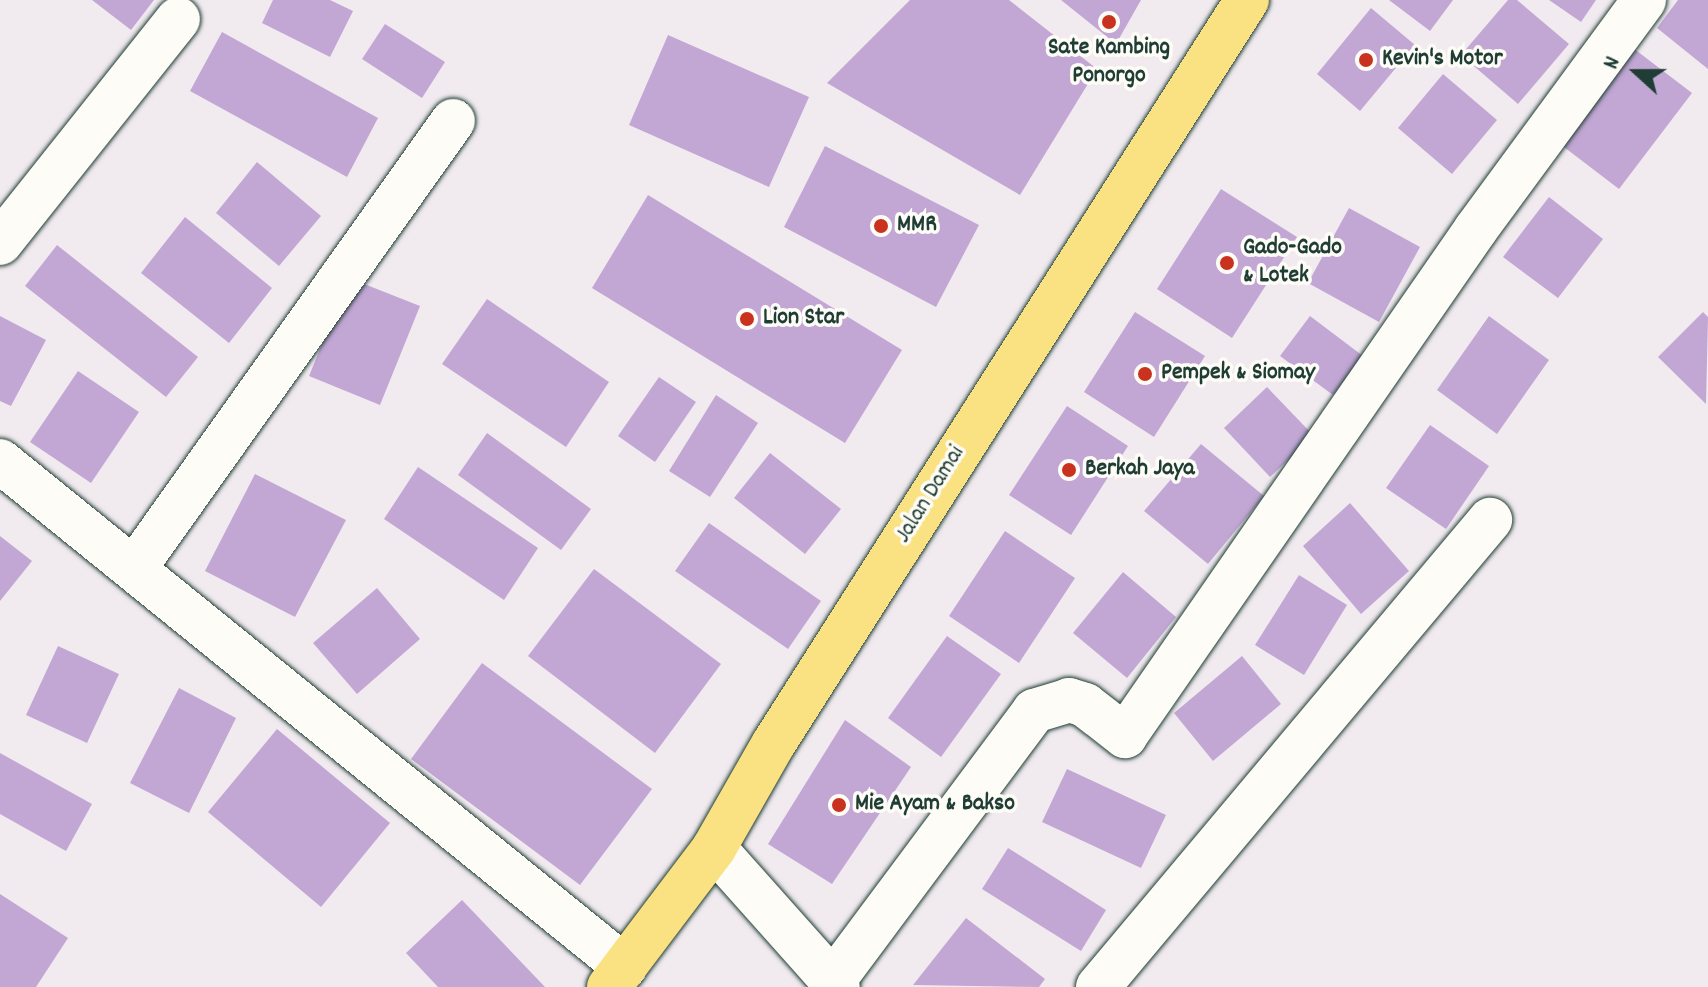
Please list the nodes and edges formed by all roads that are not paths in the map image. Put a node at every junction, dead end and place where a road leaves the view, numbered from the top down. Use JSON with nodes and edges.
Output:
{"nodes":[{"id":1,"x":1247,"y":0,"type":"edge"},
{"id":2,"x":1644,"y":0,"type":"edge"},
{"id":3,"x":178,"y":19,"type":"dead end"},
{"id":4,"x":453,"y":121,"type":"dead end"},
{"id":5,"x":0,"y":243,"type":"edge"},
{"id":6,"x":0,"y":461,"type":"edge"},
{"id":7,"x":1490,"y":520,"type":"dead end"},
{"id":8,"x":134,"y":569,"type":"junction"},
{"id":9,"x":714,"y":848,"type":"junction"},
{"id":10,"x":617,"y":977,"type":"edge"},
{"id":11,"x":836,"y":984,"type":"edge"},
{"id":12,"x":1098,"y":987,"type":"edge"}],
"edges":[{"from":1,"to":9,"type":"main road","name":"Jalan Damai"},
{"from":2,"to":11,"type":"street"},
{"from":3,"to":5,"type":"street"},
{"from":4,"to":8,"type":"street"},
{"from":6,"to":8,"type":"street"},
{"from":7,"to":12,"type":"street"},
{"from":8,"to":10,"type":"street"},
{"from":9,"to":10,"type":"main road","name":"Jalan Damai"},
{"from":9,"to":11,"type":"street"}]}
